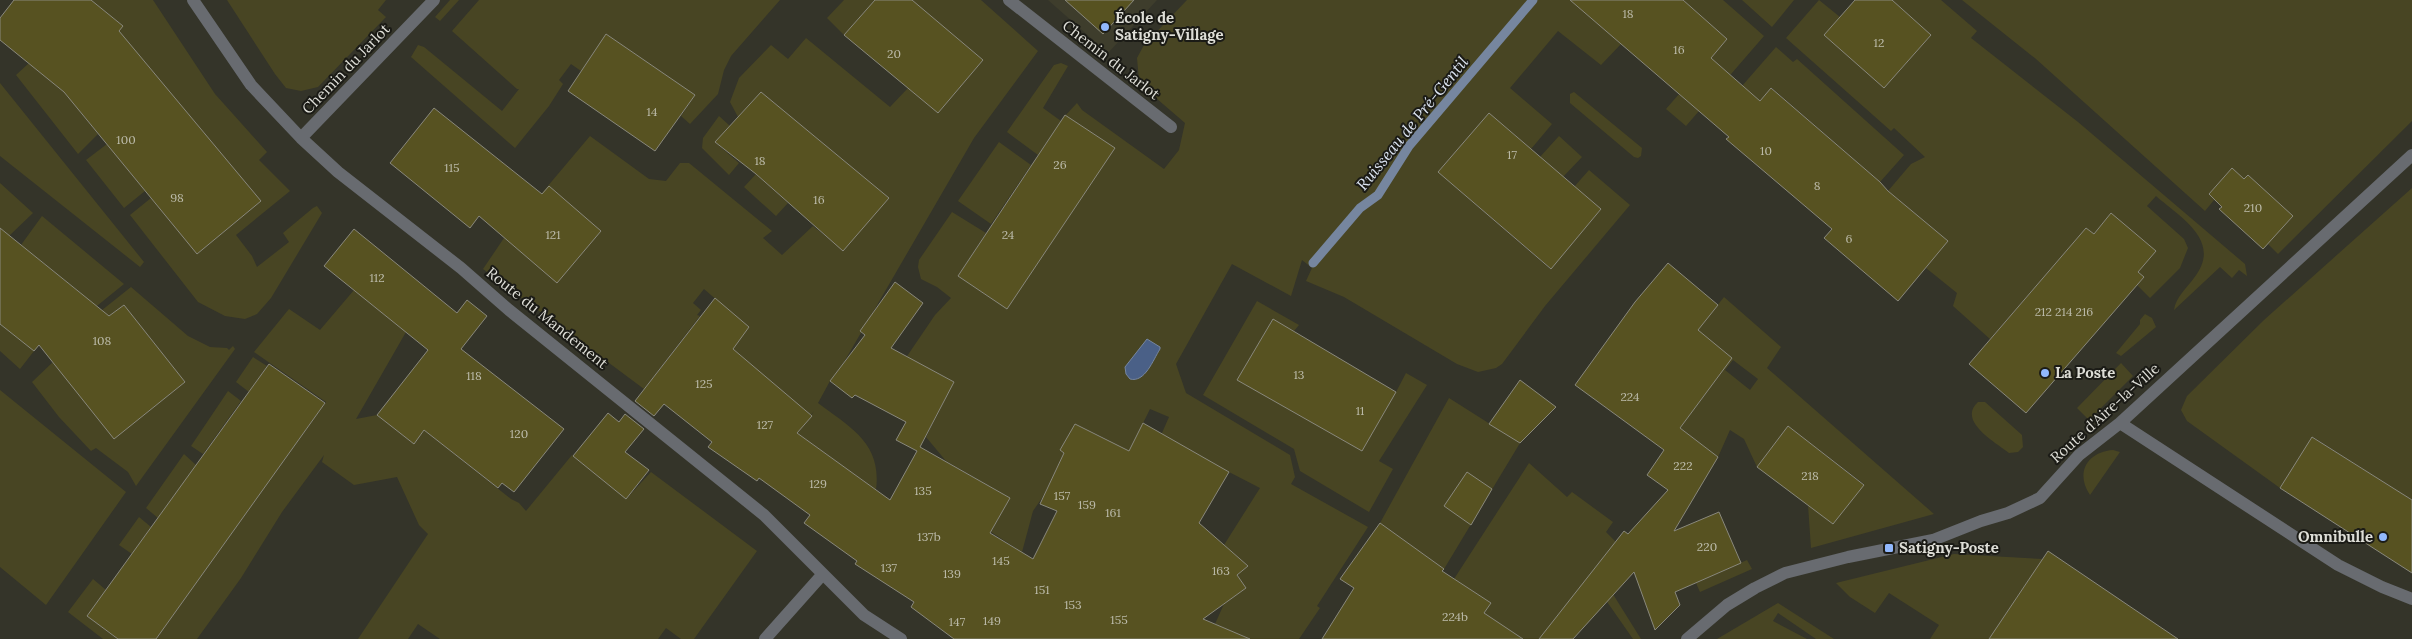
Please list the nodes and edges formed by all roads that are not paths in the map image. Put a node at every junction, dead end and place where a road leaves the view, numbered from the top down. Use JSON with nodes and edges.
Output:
{"nodes":[{"id":1,"x":193,"y":0,"type":"edge"},
{"id":2,"x":434,"y":0,"type":"edge"},
{"id":3,"x":1009,"y":0,"type":"edge"},
{"id":4,"x":1171,"y":127,"type":"dead end"},
{"id":5,"x":301,"y":138,"type":"junction"},
{"id":6,"x":2412,"y":155,"type":"edge"},
{"id":7,"x":2120,"y":423,"type":"junction"},
{"id":8,"x":822,"y":575,"type":"junction"},
{"id":9,"x":2412,"y":599,"type":"edge"},
{"id":10,"x":764,"y":639,"type":"edge"},
{"id":11,"x":902,"y":639,"type":"edge"},
{"id":12,"x":1687,"y":639,"type":"edge"}],
"edges":[{"from":1,"to":5,"type":"street","name":"Route du Mandement"},
{"from":2,"to":5,"type":"street","name":"Chemin du Jarlot"},
{"from":3,"to":4,"type":"street","name":"Chemin du Jarlot"},
{"from":5,"to":8,"type":"street","name":"Route du Mandement"},
{"from":6,"to":7,"type":"street","name":"Route d'Aire-la-Ville"},
{"from":7,"to":9,"type":"street"},
{"from":7,"to":12,"type":"street","name":"Route d'Aire-la-Ville"},
{"from":8,"to":10,"type":"street"},
{"from":8,"to":11,"type":"street","name":"Route du Mandement"}]}
